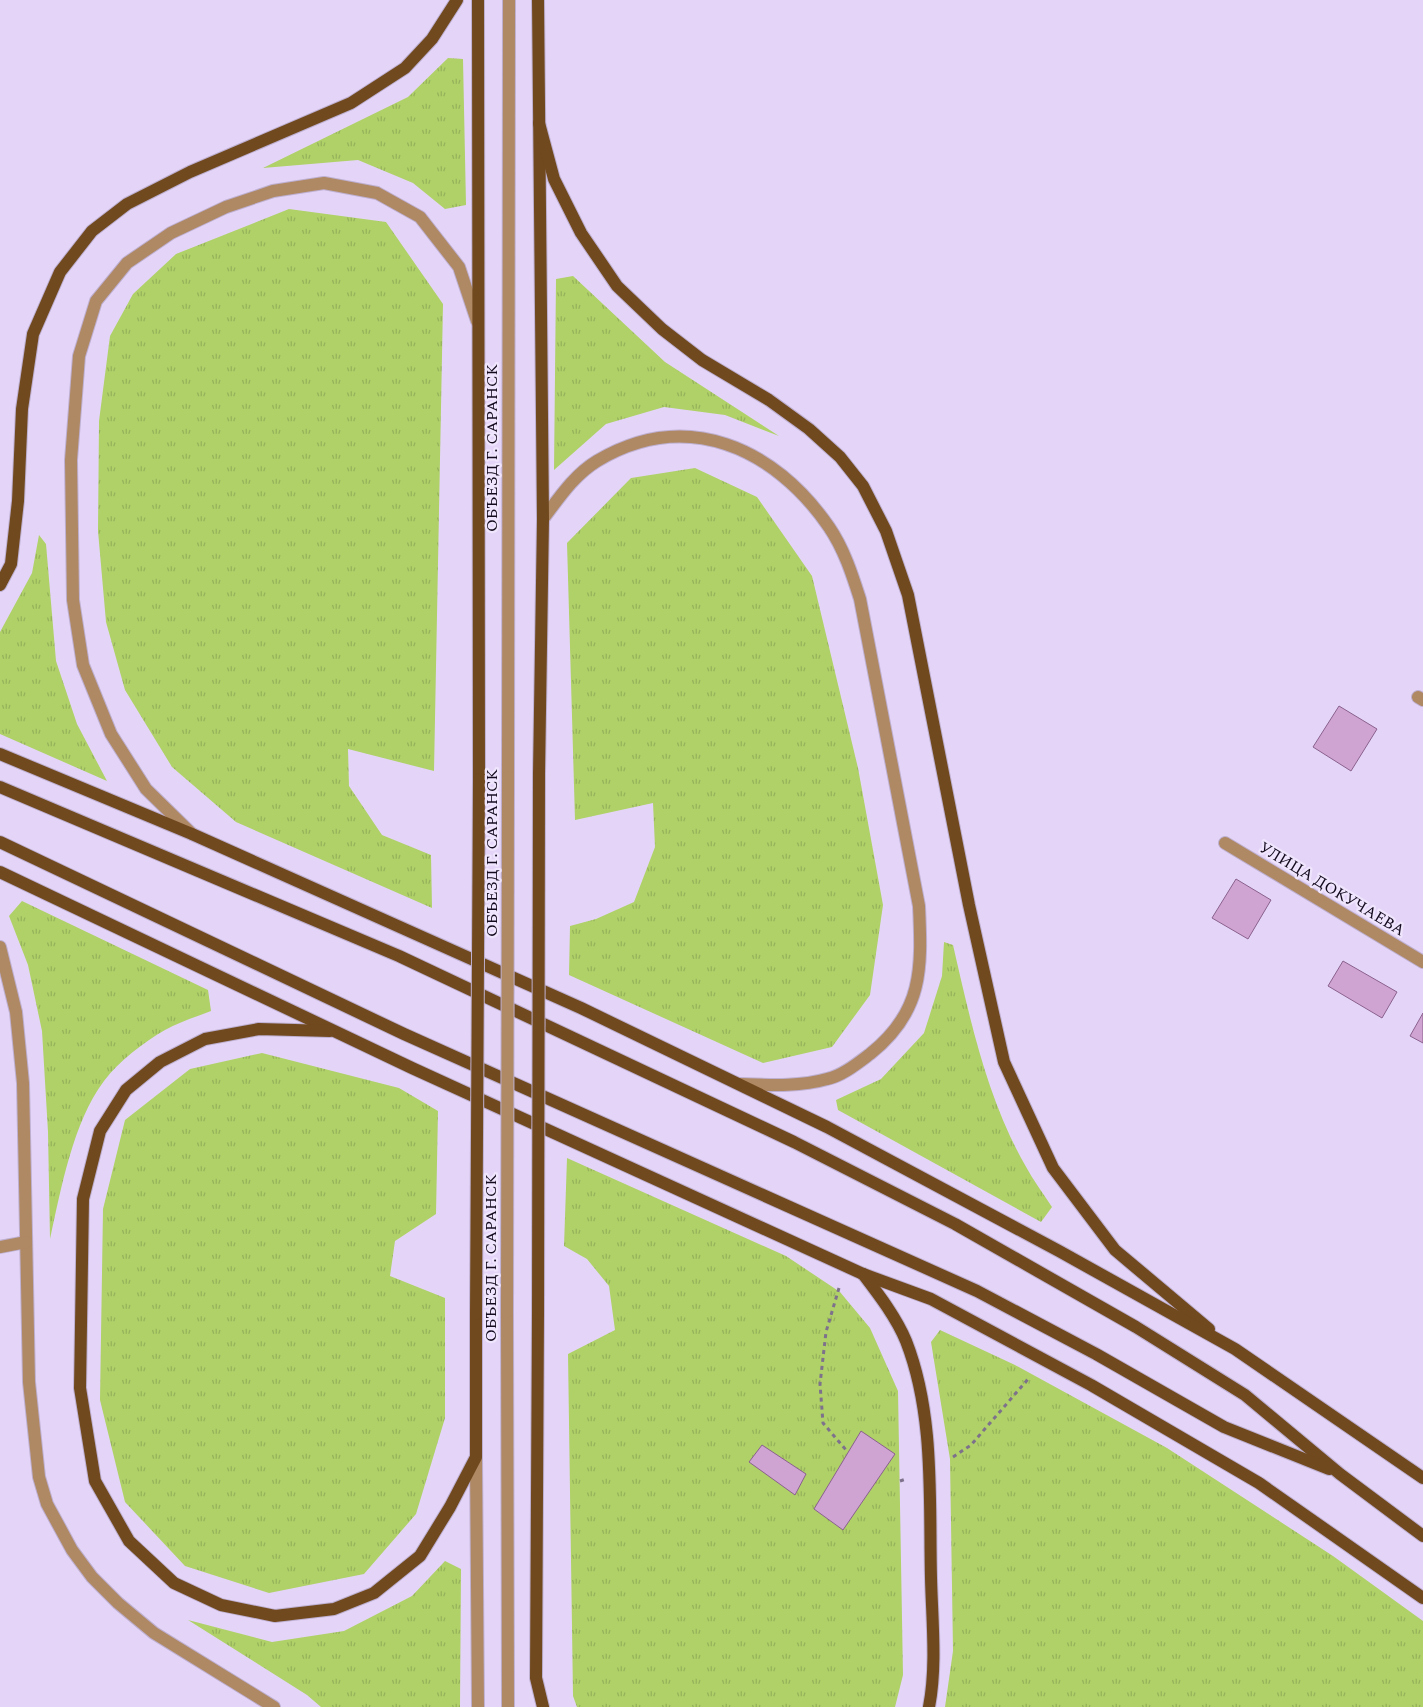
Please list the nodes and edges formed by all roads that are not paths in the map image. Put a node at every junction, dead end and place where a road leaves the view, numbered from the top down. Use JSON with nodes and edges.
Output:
{"nodes":[{"id":1,"x":458,"y":0,"type":"edge"},
{"id":2,"x":478,"y":0,"type":"edge"},
{"id":3,"x":509,"y":0,"type":"edge"},
{"id":4,"x":538,"y":0,"type":"edge"},
{"id":5,"x":539,"y":123,"type":"junction"},
{"id":6,"x":478,"y":323,"type":"junction"},
{"id":7,"x":543,"y":519,"type":"junction"},
{"id":8,"x":0,"y":585,"type":"edge"},
{"id":9,"x":0,"y":754,"type":"edge"},
{"id":10,"x":0,"y":787,"type":"edge"},
{"id":11,"x":192,"y":834,"type":"junction"},
{"id":12,"x":0,"y":842,"type":"edge"},
{"id":13,"x":1225,"y":844,"type":"dead end"},
{"id":14,"x":0,"y":872,"type":"edge"},
{"id":15,"x":0,"y":947,"type":"edge"},
{"id":16,"x":1423,"y":962,"type":"edge"},
{"id":17,"x":335,"y":1031,"type":"junction"},
{"id":18,"x":740,"y":1084,"type":"junction"},
{"id":19,"x":26,"y":1242,"type":"junction"},
{"id":20,"x":0,"y":1247,"type":"edge"},
{"id":21,"x":863,"y":1274,"type":"junction"},
{"id":22,"x":1234,"y":1349,"type":"junction"},
{"id":23,"x":476,"y":1457,"type":"junction"},
{"id":24,"x":1340,"y":1474,"type":"junction"},
{"id":25,"x":1423,"y":1478,"type":"edge"},
{"id":26,"x":1423,"y":1536,"type":"edge"},
{"id":27,"x":1423,"y":1598,"type":"edge"},
{"id":28,"x":536,"y":1678,"type":"junction"},
{"id":29,"x":274,"y":1707,"type":"edge"},
{"id":30,"x":478,"y":1707,"type":"edge"},
{"id":31,"x":508,"y":1707,"type":"edge"},
{"id":32,"x":536,"y":1707,"type":"edge"},
{"id":33,"x":543,"y":1707,"type":"edge"},
{"id":34,"x":929,"y":1707,"type":"edge"}],
"edges":[{"from":1,"to":8,"type":"main road"},
{"from":2,"to":6,"type":"main road"},
{"from":3,"to":31,"type":"street","name":"ОБЪЕЗД Г. САРАНСК","bridge":true},
{"from":4,"to":5,"type":"main road"},
{"from":5,"to":7,"type":"main road"},
{"from":5,"to":22,"type":"main road"},
{"from":6,"to":11,"type":"street"},
{"from":6,"to":23,"type":"main road","bridge":true},
{"from":7,"to":18,"type":"street"},
{"from":7,"to":28,"type":"main road","bridge":true},
{"from":9,"to":11,"type":"main road"},
{"from":10,"to":24,"type":"main road"},
{"from":11,"to":18,"type":"main road"},
{"from":12,"to":24,"type":"main road"},
{"from":13,"to":16,"type":"street","name":"УЛИЦА ДОКУЧАЕВА"},
{"from":14,"to":17,"type":"main road"},
{"from":15,"to":19,"type":"street"},
{"from":17,"to":21,"type":"main road"},
{"from":17,"to":23,"type":"main road"},
{"from":18,"to":22,"type":"main road"},
{"from":19,"to":20,"type":"street"},
{"from":19,"to":29,"type":"street"},
{"from":21,"to":27,"type":"main road"},
{"from":21,"to":34,"type":"main road"},
{"from":22,"to":25,"type":"main road"},
{"from":23,"to":30,"type":"street"},
{"from":24,"to":26,"type":"main road"},
{"from":28,"to":32,"type":"street"},
{"from":28,"to":33,"type":"main road"}]}
